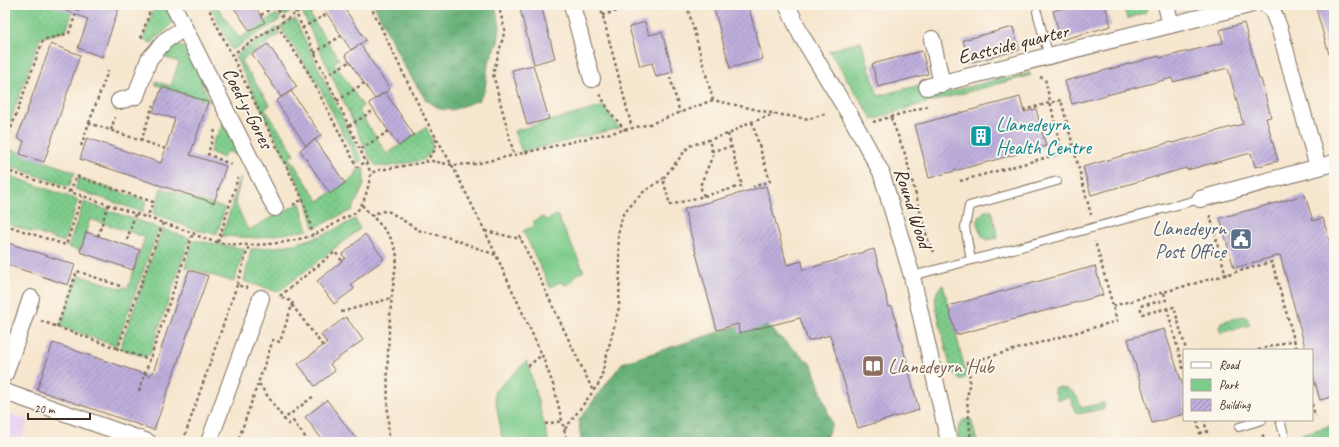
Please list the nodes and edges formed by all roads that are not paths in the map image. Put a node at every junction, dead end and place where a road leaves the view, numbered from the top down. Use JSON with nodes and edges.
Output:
{"nodes":[{"id":1,"x":173,"y":5,"type":"edge"},
{"id":2,"x":572,"y":5,"type":"edge"},
{"id":3,"x":788,"y":5,"type":"edge"},
{"id":4,"x":1166,"y":5,"type":"edge"},
{"id":5,"x":1249,"y":5,"type":"edge"},
{"id":6,"x":1270,"y":6,"type":"edge"},
{"id":7,"x":1037,"y":12,"type":"dead end"},
{"id":8,"x":1170,"y":25,"type":"junction"},
{"id":9,"x":184,"y":28,"type":"junction"},
{"id":10,"x":932,"y":39,"type":"dead end"},
{"id":11,"x":1049,"y":57,"type":"junction"},
{"id":12,"x":592,"y":79,"type":"road end"},
{"id":13,"x":119,"y":101,"type":"dead end"},
{"id":14,"x":1334,"y":163,"type":"edge"},
{"id":15,"x":1318,"y":167,"type":"junction"},
{"id":16,"x":1057,"y":181,"type":"dead end"},
{"id":17,"x":1200,"y":199,"type":"joint"},
{"id":18,"x":275,"y":208,"type":"dead end"},
{"id":19,"x":971,"y":260,"type":"junction"},
{"id":20,"x":912,"y":276,"type":"junction"},
{"id":21,"x":31,"y":298,"type":"dead end"},
{"id":22,"x":261,"y":298,"type":"dead end"},
{"id":23,"x":5,"y":374,"type":"edge"},
{"id":24,"x":5,"y":392,"type":"edge"},
{"id":25,"x":1259,"y":421,"type":"edge"},
{"id":26,"x":1280,"y":421,"type":"edge"},
{"id":27,"x":1239,"y":427,"type":"dead end"},
{"id":28,"x":148,"y":442,"type":"edge"},
{"id":29,"x":209,"y":442,"type":"edge"},
{"id":30,"x":949,"y":442,"type":"edge"},
{"id":31,"x":1286,"y":442,"type":"edge"}],
"edges":[{"from":1,"to":9,"type":"street","name":"Coed-y-Gores"},
{"from":2,"to":12,"type":"street"},
{"from":3,"to":20,"type":"street","name":"Round Wood"},
{"from":4,"to":8,"type":"street"},
{"from":5,"to":8,"type":"street","name":"Eastside quarter"},
{"from":6,"to":15,"type":"street"},
{"from":7,"to":11,"type":"lane"},
{"from":8,"to":11,"type":"street","name":"Eastside quarter"},
{"from":9,"to":13,"type":"street"},
{"from":9,"to":18,"type":"street","name":"Coed-y-Gores"},
{"from":10,"to":11,"type":"street","name":"Eastside quarter"},
{"from":14,"to":15,"type":"street"},
{"from":15,"to":17,"type":"street"},
{"from":16,"to":19,"type":"lane"},
{"from":17,"to":19,"type":"lane"},
{"from":19,"to":20,"type":"lane"},
{"from":20,"to":30,"type":"street","name":"Round Wood"},
{"from":21,"to":23,"type":"street"},
{"from":22,"to":29,"type":"street"},
{"from":24,"to":28,"type":"street"},
{"from":25,"to":27,"type":"lane"},
{"from":26,"to":31,"type":"lane"}]}
